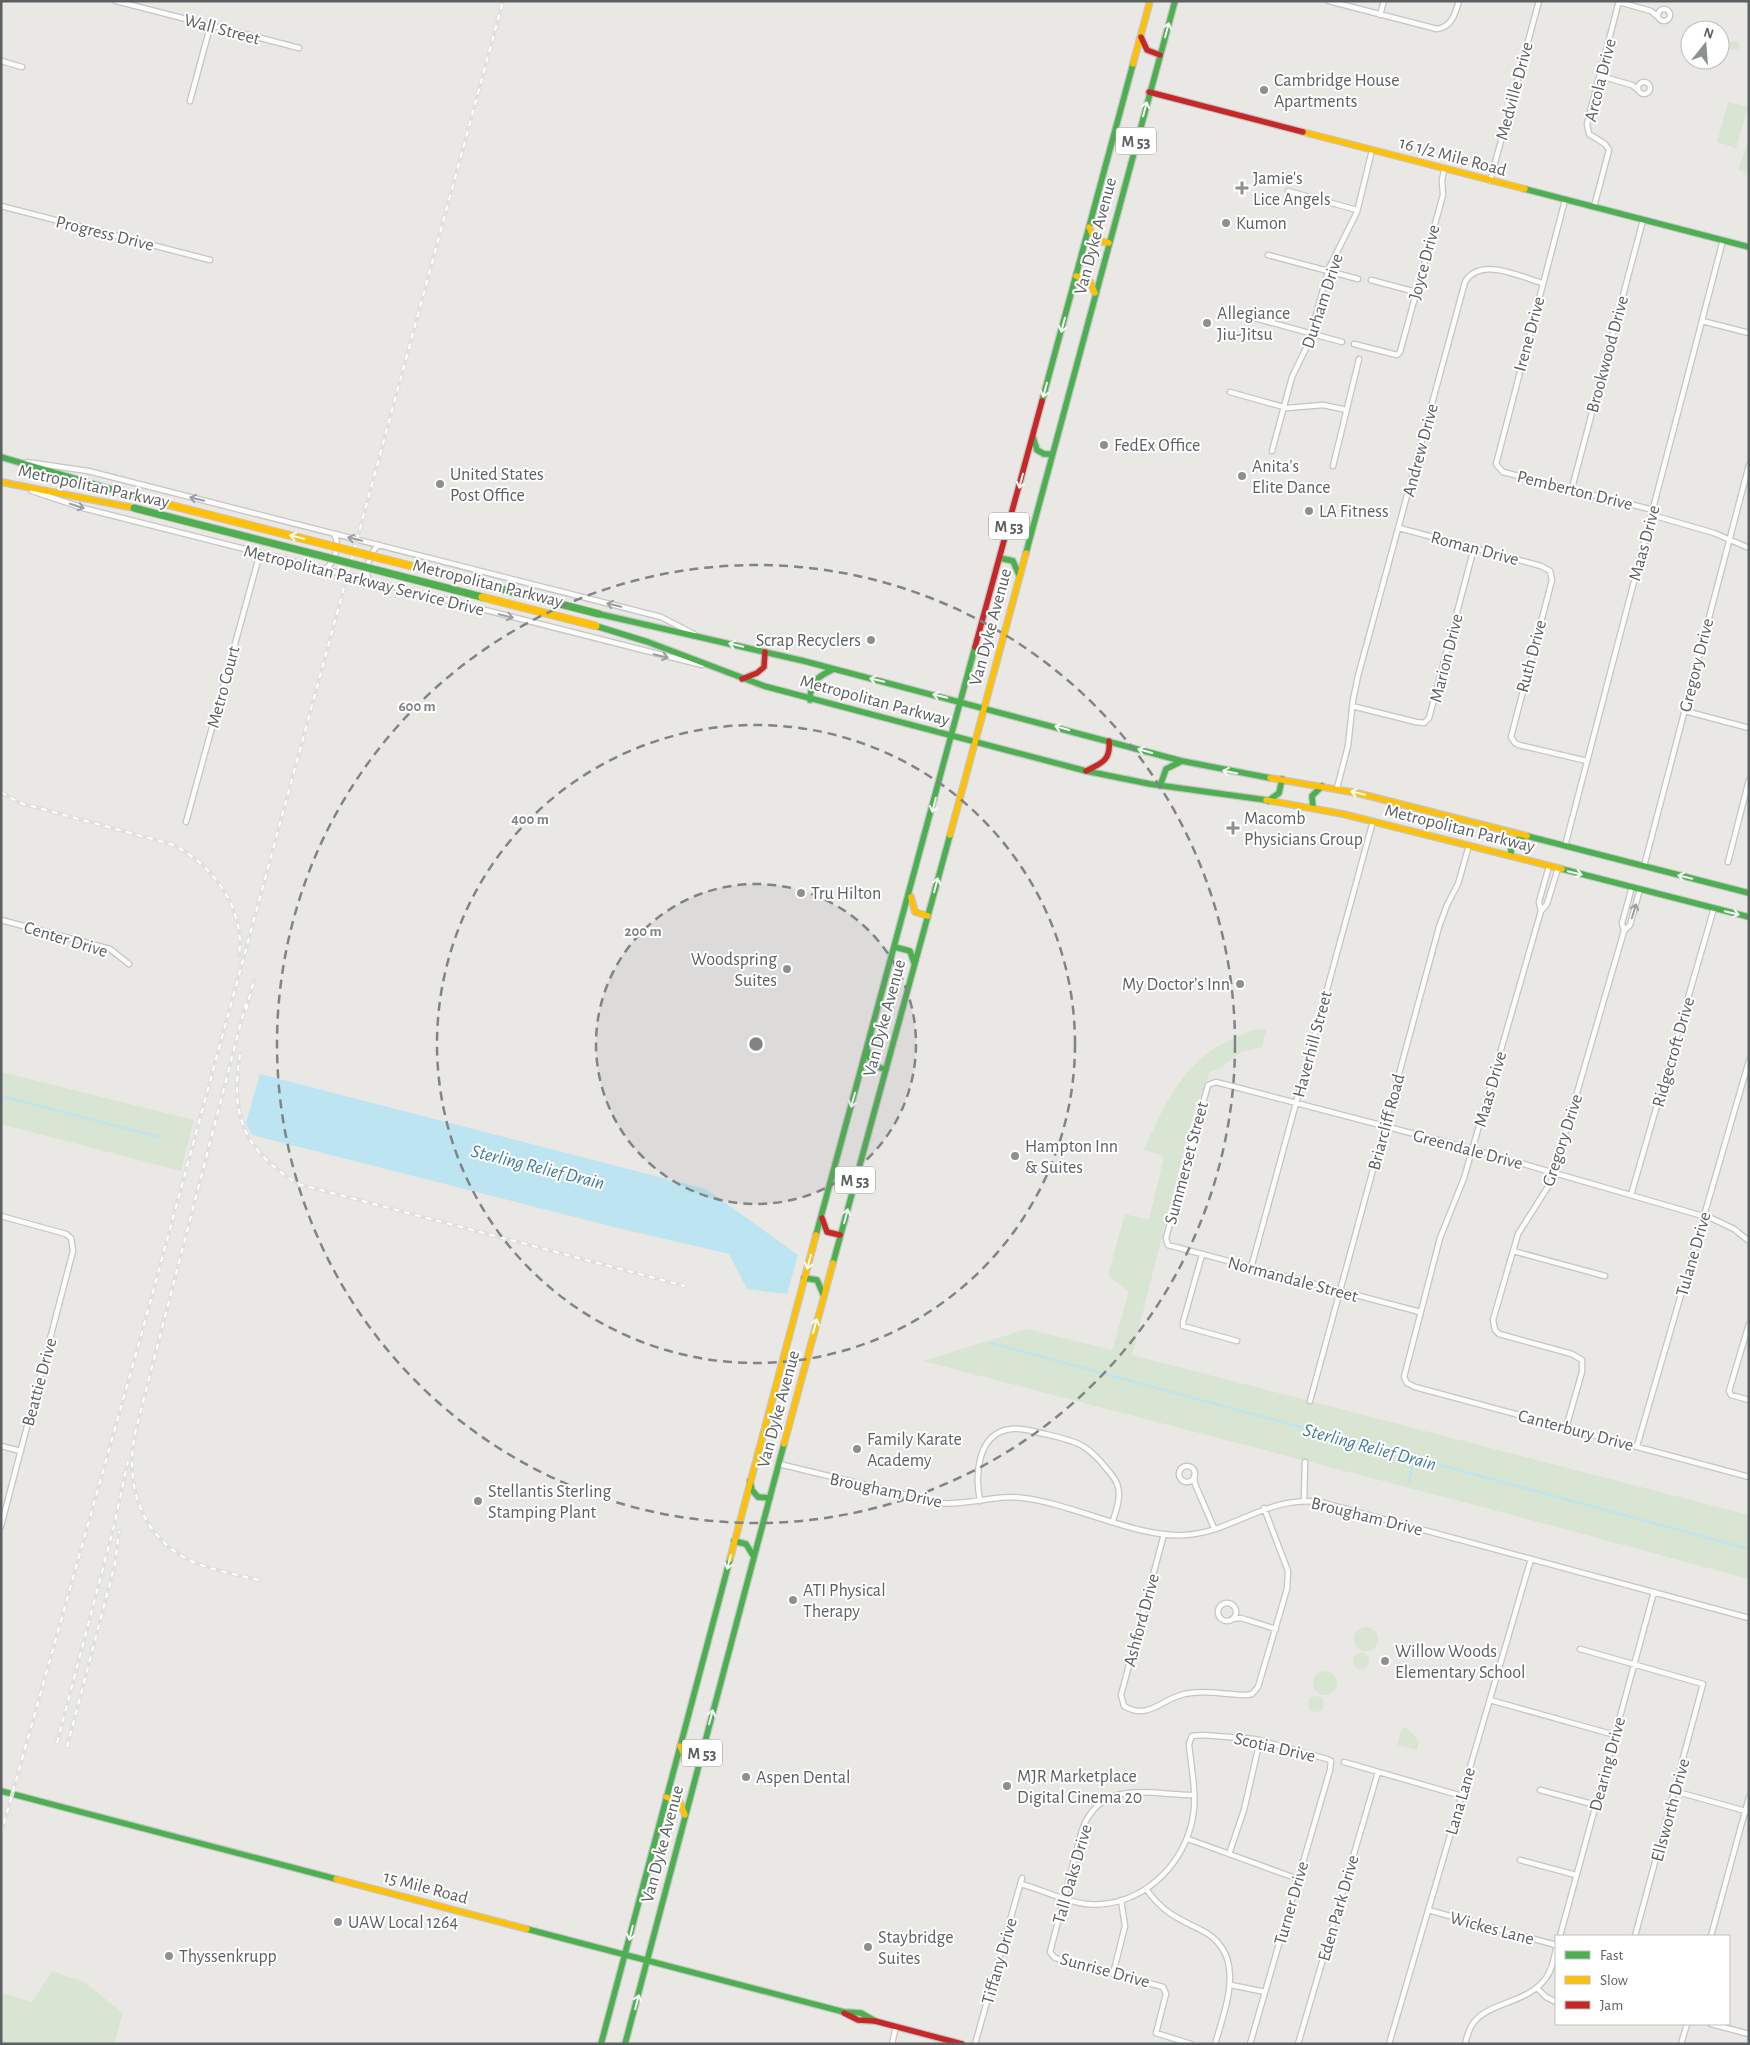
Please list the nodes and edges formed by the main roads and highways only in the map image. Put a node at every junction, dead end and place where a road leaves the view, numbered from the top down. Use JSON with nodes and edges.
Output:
{"nodes":[{"id":1,"x":1150,"y":1,"type":"edge"},
{"id":2,"x":1174,"y":1,"type":"edge"},
{"id":3,"x":1141,"y":37,"type":"junction"},
{"id":4,"x":1160,"y":55,"type":"junction"},
{"id":5,"x":1149,"y":92,"type":"junction"},
{"id":6,"x":1089,"y":227,"type":"junction"},
{"id":7,"x":1109,"y":243,"type":"junction"},
{"id":8,"x":1749,"y":247,"type":"edge"},
{"id":9,"x":1076,"y":276,"type":"junction"},
{"id":10,"x":1095,"y":293,"type":"junction"},
{"id":11,"x":1033,"y":434,"type":"junction"},
{"id":12,"x":1052,"y":454,"type":"junction"},
{"id":13,"x":1,"y":457,"type":"edge"},
{"id":14,"x":1,"y":482,"type":"edge"},
{"id":15,"x":1000,"y":558,"type":"junction"},
{"id":16,"x":1020,"y":576,"type":"junction"},
{"id":17,"x":765,"y":652,"type":"junction"},
{"id":18,"x":834,"y":669,"type":"junction"},
{"id":19,"x":742,"y":679,"type":"junction"},
{"id":20,"x":810,"y":700,"type":"junction"},
{"id":21,"x":962,"y":702,"type":"junction"},
{"id":22,"x":984,"y":707,"type":"junction"},
{"id":23,"x":952,"y":737,"type":"junction"},
{"id":24,"x":1108,"y":741,"type":"junction"},
{"id":25,"x":975,"y":742,"type":"junction"},
{"id":26,"x":1182,"y":761,"type":"junction"},
{"id":27,"x":1086,"y":772,"type":"junction"},
{"id":28,"x":1282,"y":779,"type":"junction"},
{"id":29,"x":1160,"y":786,"type":"junction"},
{"id":30,"x":1322,"y":786,"type":"junction"},
{"id":31,"x":1268,"y":801,"type":"junction"},
{"id":32,"x":1313,"y":808,"type":"junction"},
{"id":33,"x":1524,"y":836,"type":"junction"},
{"id":34,"x":1511,"y":856,"type":"junction"},
{"id":35,"x":910,"y":892,"type":"junction"},
{"id":36,"x":1749,"y":893,"type":"edge"},
{"id":37,"x":928,"y":916,"type":"junction"},
{"id":38,"x":1749,"y":917,"type":"edge"},
{"id":39,"x":895,"y":947,"type":"junction"},
{"id":40,"x":914,"y":966,"type":"junction"},
{"id":41,"x":868,"y":1048,"type":"junction"},
{"id":42,"x":886,"y":1070,"type":"junction"},
{"id":43,"x":822,"y":1215,"type":"junction"},
{"id":44,"x":840,"y":1235,"type":"junction"},
{"id":45,"x":804,"y":1278,"type":"junction"},
{"id":46,"x":823,"y":1297,"type":"junction"},
{"id":47,"x":750,"y":1481,"type":"junction"},
{"id":48,"x":770,"y":1498,"type":"junction"},
{"id":49,"x":734,"y":1541,"type":"junction"},
{"id":50,"x":754,"y":1558,"type":"junction"},
{"id":51,"x":680,"y":1746,"type":"junction"},
{"id":52,"x":700,"y":1762,"type":"junction"},
{"id":53,"x":1,"y":1791,"type":"edge"},
{"id":54,"x":666,"y":1797,"type":"junction"},
{"id":55,"x":685,"y":1815,"type":"junction"},
{"id":56,"x":626,"y":1954,"type":"junction"},
{"id":57,"x":648,"y":1960,"type":"junction"},
{"id":58,"x":601,"y":2044,"type":"edge"},
{"id":59,"x":625,"y":2044,"type":"edge"},
{"id":60,"x":962,"y":2044,"type":"edge"}],
"edges":[{"from":1,"to":3,"type":"main road","name":"Van Dyke Avenue","number":"M 53"},
{"from":4,"to":2,"type":"main road","name":"Van Dyke Avenue","number":"M 53","one_way":true},
{"from":3,"to":4,"type":"main road"},
{"from":3,"to":6,"type":"main road","name":"Van Dyke Avenue","number":"M 53"},
{"from":4,"to":5,"type":"main road","name":"Van Dyke Avenue","number":"M 53"},
{"from":7,"to":5,"type":"main road","name":"Van Dyke Avenue","number":"M 53","one_way":true},
{"from":5,"to":8,"type":"main road","name":"16 1/2 Mile Road"},
{"from":6,"to":7,"type":"main road"},
{"from":6,"to":9,"type":"main road","name":"Van Dyke Avenue","number":"M 53"},
{"from":7,"to":10,"type":"main road","name":"Van Dyke Avenue","number":"M 53"},
{"from":9,"to":10,"type":"main road"},
{"from":9,"to":11,"type":"main road","name":"Van Dyke Avenue","number":"M 53","one_way":true},
{"from":10,"to":12,"type":"main road","name":"Van Dyke Avenue","number":"M 53"},
{"from":11,"to":12,"type":"main road"},
{"from":11,"to":15,"type":"main road","name":"Van Dyke Avenue","number":"M 53","one_way":true},
{"from":12,"to":16,"type":"main road","name":"Van Dyke Avenue","number":"M 53"},
{"from":17,"to":13,"type":"main road","name":"Metropolitan Parkway","one_way":true,"bridge":true},
{"from":14,"to":19,"type":"main road","name":"Metropolitan Parkway","bridge":true},
{"from":15,"to":16,"type":"main road"},
{"from":15,"to":21,"type":"main road","name":"Van Dyke Avenue","number":"M 53"},
{"from":16,"to":22,"type":"main road","name":"Van Dyke Avenue","number":"M 53"},
{"from":17,"to":18,"type":"main road","name":"Metropolitan Parkway"},
{"from":17,"to":19,"type":"main road"},
{"from":18,"to":20,"type":"main road"},
{"from":21,"to":18,"type":"main road","name":"Metropolitan Parkway","one_way":true},
{"from":19,"to":20,"type":"main road","name":"Metropolitan Parkway"},
{"from":20,"to":23,"type":"main road","name":"Metropolitan Parkway"},
{"from":21,"to":22,"type":"main road","name":"Metropolitan Parkway"},
{"from":21,"to":23,"type":"main road","name":"Van Dyke Avenue","number":"M 53"},
{"from":24,"to":22,"type":"main road","name":"Metropolitan Parkway","one_way":true},
{"from":22,"to":25,"type":"main road","name":"Van Dyke Avenue","number":"M 53"},
{"from":23,"to":25,"type":"main road","name":"Metropolitan Parkway"},
{"from":23,"to":35,"type":"main road","name":"Van Dyke Avenue","number":"M 53","one_way":true},
{"from":26,"to":24,"type":"main road","name":"Metropolitan Parkway","one_way":true},
{"from":24,"to":27,"type":"main road"},
{"from":25,"to":27,"type":"main road","name":"Metropolitan Parkway"},
{"from":37,"to":25,"type":"main road","name":"Van Dyke Avenue","number":"M 53","one_way":true},
{"from":28,"to":26,"type":"main road","name":"Metropolitan Parkway","one_way":true},
{"from":26,"to":29,"type":"main road"},
{"from":27,"to":29,"type":"main road","name":"Metropolitan Parkway"},
{"from":28,"to":30,"type":"main road","name":"Metropolitan Parkway"},
{"from":28,"to":31,"type":"main road"},
{"from":29,"to":31,"type":"main road","name":"Metropolitan Parkway"},
{"from":30,"to":32,"type":"main road"},
{"from":33,"to":30,"type":"main road","name":"Metropolitan Parkway","one_way":true},
{"from":31,"to":32,"type":"main road","name":"Metropolitan Parkway"},
{"from":32,"to":34,"type":"main road","name":"Metropolitan Parkway"},
{"from":33,"to":34,"type":"main road"},
{"from":36,"to":33,"type":"main road","name":"Metropolitan Parkway","one_way":true},
{"from":34,"to":38,"type":"main road","name":"Metropolitan Parkway","one_way":true},
{"from":35,"to":37,"type":"main road"},
{"from":35,"to":39,"type":"main road","name":"Van Dyke Avenue","number":"M 53"},
{"from":37,"to":40,"type":"main road","name":"Van Dyke Avenue","number":"M 53"},
{"from":39,"to":40,"type":"main road"},
{"from":39,"to":41,"type":"main road","name":"Van Dyke Avenue","number":"M 53"},
{"from":40,"to":42,"type":"main road","name":"Van Dyke Avenue","number":"M 53"},
{"from":41,"to":42,"type":"main road"},
{"from":41,"to":43,"type":"main road","name":"Van Dyke Avenue","number":"M 53","one_way":true},
{"from":44,"to":42,"type":"main road","name":"Van Dyke Avenue","number":"M 53","one_way":true},
{"from":43,"to":44,"type":"main road"},
{"from":43,"to":45,"type":"main road","name":"Van Dyke Avenue","number":"M 53","one_way":true},
{"from":44,"to":46,"type":"main road","name":"Van Dyke Avenue","number":"M 53"},
{"from":45,"to":46,"type":"main road"},
{"from":45,"to":47,"type":"main road","name":"Van Dyke Avenue","number":"M 53"},
{"from":48,"to":46,"type":"main road","name":"Van Dyke Avenue","number":"M 53","one_way":true},
{"from":47,"to":48,"type":"main road"},
{"from":47,"to":49,"type":"main road","name":"Van Dyke Avenue","number":"M 53"},
{"from":48,"to":50,"type":"main road","name":"Van Dyke Avenue","number":"M 53"},
{"from":49,"to":50,"type":"main road"},
{"from":49,"to":51,"type":"main road","name":"Van Dyke Avenue","number":"M 53","one_way":true},
{"from":52,"to":50,"type":"main road","name":"Van Dyke Avenue","number":"M 53","one_way":true},
{"from":51,"to":52,"type":"main road"},
{"from":51,"to":54,"type":"main road","name":"Van Dyke Avenue","number":"M 53"},
{"from":52,"to":55,"type":"main road","name":"Van Dyke Avenue","number":"M 53"},
{"from":53,"to":56,"type":"main road","name":"15 Mile Road"},
{"from":54,"to":55,"type":"main road"},
{"from":54,"to":56,"type":"main road","name":"Van Dyke Avenue","number":"M 53","one_way":true},
{"from":55,"to":57,"type":"main road","name":"Van Dyke Avenue","number":"M 53"},
{"from":56,"to":57,"type":"main road","name":"15 Mile Road"},
{"from":56,"to":58,"type":"main road","name":"Van Dyke Avenue","number":"M 53"},
{"from":59,"to":57,"type":"main road","name":"Van Dyke Avenue","number":"M 53","one_way":true},
{"from":57,"to":60,"type":"main road","name":"15 Mile Road"}]}
